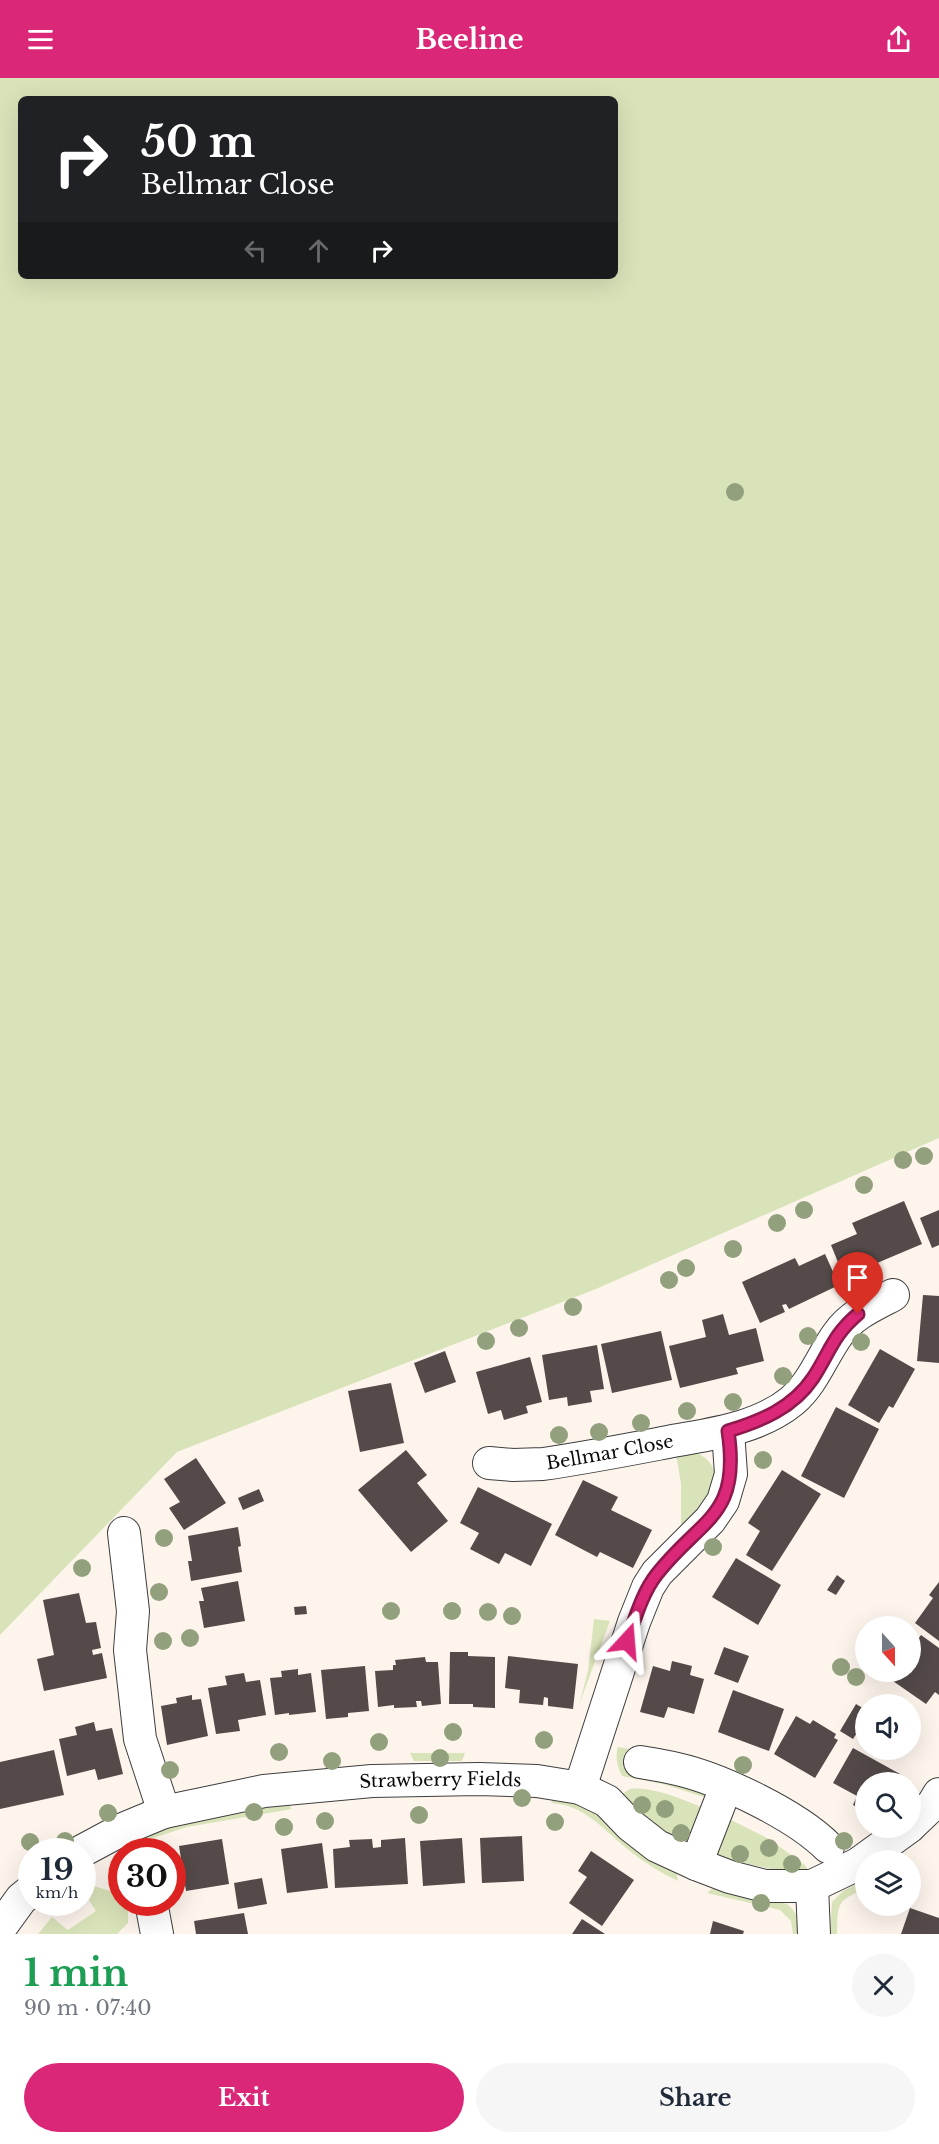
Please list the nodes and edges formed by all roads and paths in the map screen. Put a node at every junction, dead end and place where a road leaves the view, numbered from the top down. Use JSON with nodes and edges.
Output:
{"nodes":[{"id":1,"x":893,"y":1295,"type":"dead end"},
{"id":2,"x":728,"y":1431,"type":"junction"},
{"id":3,"x":489,"y":1463,"type":"dead end"},
{"id":4,"x":124,"y":1533,"type":"dead end"},
{"id":5,"x":640,"y":1762,"type":"dead end"},
{"id":6,"x":726,"y":1786,"type":"junction"},
{"id":7,"x":580,"y":1788,"type":"junction"},
{"id":8,"x":939,"y":1794,"type":"edge"},
{"id":9,"x":164,"y":1812,"type":"junction"},
{"id":10,"x":921,"y":1816,"type":"edge"},
{"id":11,"x":131,"y":1838,"type":"edge"},
{"id":12,"x":894,"y":1838,"type":"edge"},
{"id":13,"x":828,"y":1847,"type":"dead end"},
{"id":14,"x":696,"y":1864,"type":"junction"},
{"id":15,"x":812,"y":1886,"type":"junction"},
{"id":16,"x":18,"y":1903,"type":"edge"},
{"id":17,"x":154,"y":1916,"type":"edge"},
{"id":18,"x":0,"y":1928,"type":"edge"},
{"id":19,"x":157,"y":1934,"type":"edge"},
{"id":20,"x":814,"y":1934,"type":"edge"}],
"edges":[{"from":1,"to":2,"type":"street","name":"Bellmar Close"},
{"from":2,"to":3,"type":"street","name":"Bellmar Close"},
{"from":2,"to":7,"type":"street"},
{"from":4,"to":9,"type":"street"},
{"from":5,"to":6,"type":"street"},
{"from":6,"to":13,"type":"street"},
{"from":6,"to":14,"type":"street"},
{"from":7,"to":9,"type":"street","name":"Strawberry Fields"},
{"from":7,"to":14,"type":"street","name":"Strawberry Fields"},
{"from":8,"to":10,"type":"street","name":"Strawberry Fields"},
{"from":9,"to":11,"type":"street","name":"Strawberry Fields"},
{"from":12,"to":15,"type":"street","name":"Strawberry Fields"},
{"from":14,"to":15,"type":"street","name":"Strawberry Fields"},
{"from":15,"to":20,"type":"street"},
{"from":16,"to":18,"type":"street"},
{"from":17,"to":19,"type":"street"}]}
